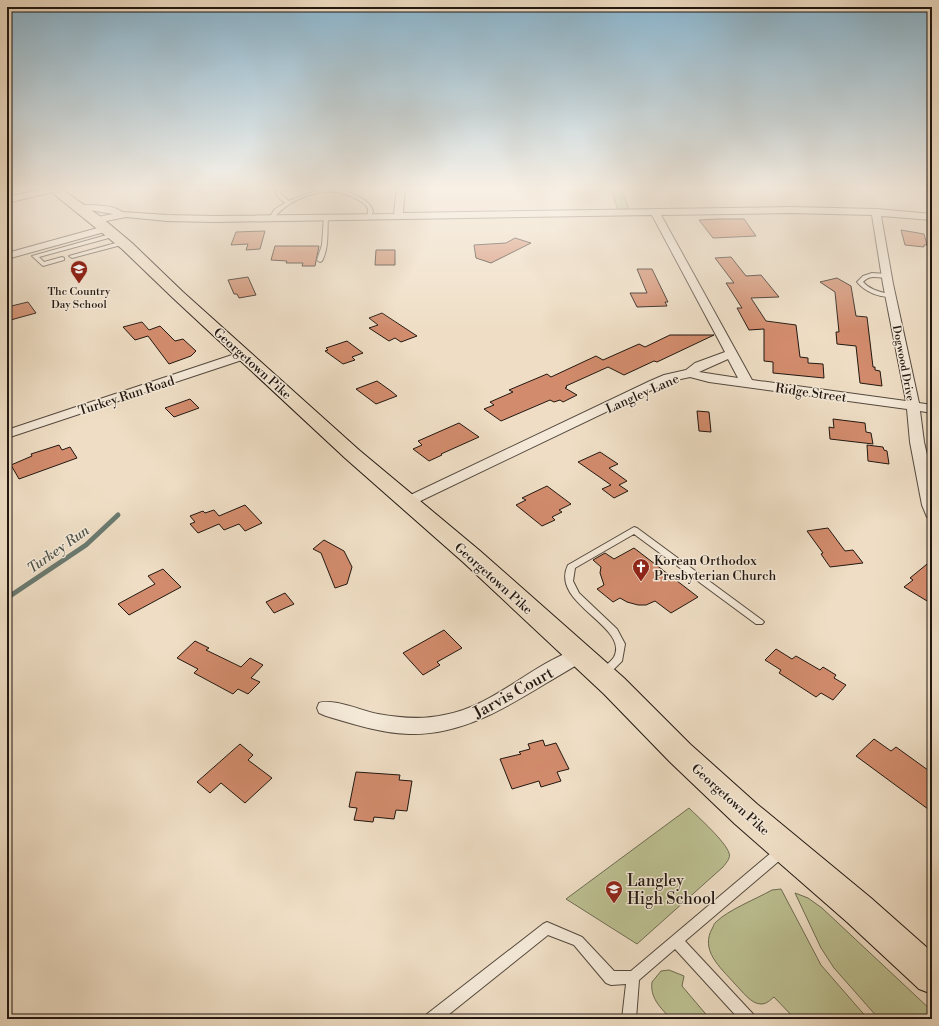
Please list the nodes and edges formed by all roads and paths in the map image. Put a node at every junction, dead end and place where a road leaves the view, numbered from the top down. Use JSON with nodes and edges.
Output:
{"nodes":[{"id":1,"x":98,"y":235,"type":"edge"},
{"id":2,"x":101,"y":235,"type":"edge"},
{"id":3,"x":105,"y":235,"type":"edge"},
{"id":4,"x":113,"y":235,"type":"edge"},
{"id":5,"x":324,"y":235,"type":"edge"},
{"id":6,"x":667,"y":235,"type":"edge"},
{"id":7,"x":880,"y":235,"type":"edge"},
{"id":8,"x":7,"y":256,"type":"edge"},
{"id":9,"x":72,"y":256,"type":"dead end"},
{"id":10,"x":62,"y":259,"type":"dead end"},
{"id":11,"x":320,"y":260,"type":"dead end"},
{"id":12,"x":43,"y":264,"type":"junction"},
{"id":13,"x":52,"y":269,"type":"dead end"},
{"id":14,"x":887,"y":276,"type":"junction"},
{"id":15,"x":891,"y":296,"type":"junction"},
{"id":16,"x":731,"y":354,"type":"junction"},
{"id":17,"x":244,"y":355,"type":"junction"},
{"id":18,"x":690,"y":373,"type":"junction"},
{"id":19,"x":747,"y":383,"type":"junction"},
{"id":20,"x":913,"y":406,"type":"junction"},
{"id":21,"x":932,"y":409,"type":"edge"},
{"id":22,"x":7,"y":434,"type":"edge"},
{"id":23,"x":407,"y":502,"type":"junction"},
{"id":24,"x":932,"y":514,"type":"edge"},
{"id":25,"x":758,"y":622,"type":"dead end"},
{"id":26,"x":580,"y":655,"type":"junction"},
{"id":27,"x":602,"y":674,"type":"junction"},
{"id":28,"x":326,"y":708,"type":"dead end"},
{"id":29,"x":785,"y":848,"type":"junction"},
{"id":30,"x":676,"y":941,"type":"junction"},
{"id":31,"x":633,"y":976,"type":"junction"},
{"id":32,"x":932,"y":976,"type":"edge"},
{"id":33,"x":432,"y":1019,"type":"edge"},
{"id":34,"x":629,"y":1019,"type":"edge"},
{"id":35,"x":748,"y":1019,"type":"edge"}],
"edges":[{"from":1,"to":8,"type":"street"},
{"from":2,"to":12,"type":"lane"},
{"from":3,"to":9,"type":"lane"},
{"from":4,"to":17,"type":"main road","name":"Georgetown Pike"},
{"from":5,"to":11,"type":"lane"},
{"from":6,"to":16,"type":"street"},
{"from":7,"to":14,"type":"street","name":"Dogwood Drive"},
{"from":10,"to":12,"type":"lane"},
{"from":12,"to":13,"type":"lane"},
{"from":14,"to":15,"type":"street","name":"Dogwood Drive"},
{"from":14,"to":15,"type":"lane"},
{"from":15,"to":20,"type":"street","name":"Dogwood Drive"},
{"from":16,"to":18,"type":"street","name":"Langley Lane"},
{"from":16,"to":19,"type":"street"},
{"from":17,"to":22,"type":"street","name":"Turkey Run Road"},
{"from":17,"to":23,"type":"main road","name":"Georgetown Pike"},
{"from":18,"to":19,"type":"street","name":"Ridge Street"},
{"from":18,"to":23,"type":"street","name":"Langley Lane"},
{"from":19,"to":20,"type":"street","name":"Ridge Street"},
{"from":20,"to":21,"type":"street","name":"Ridge Street"},
{"from":20,"to":24,"type":"street","name":"Dogwood Drive"},
{"from":23,"to":26,"type":"main road","name":"Georgetown Pike"},
{"from":25,"to":27,"type":"lane"},
{"from":26,"to":27,"type":"main road","name":"Georgetown Pike"},
{"from":26,"to":28,"type":"street","name":"Jarvis Court"},
{"from":27,"to":29,"type":"main road","name":"Georgetown Pike"},
{"from":29,"to":30,"type":"lane"},
{"from":29,"to":32,"type":"main road","name":"Georgetown Pike"},
{"from":30,"to":31,"type":"lane"},
{"from":30,"to":35,"type":"lane"},
{"from":31,"to":33,"type":"lane"},
{"from":31,"to":34,"type":"lane"}]}
